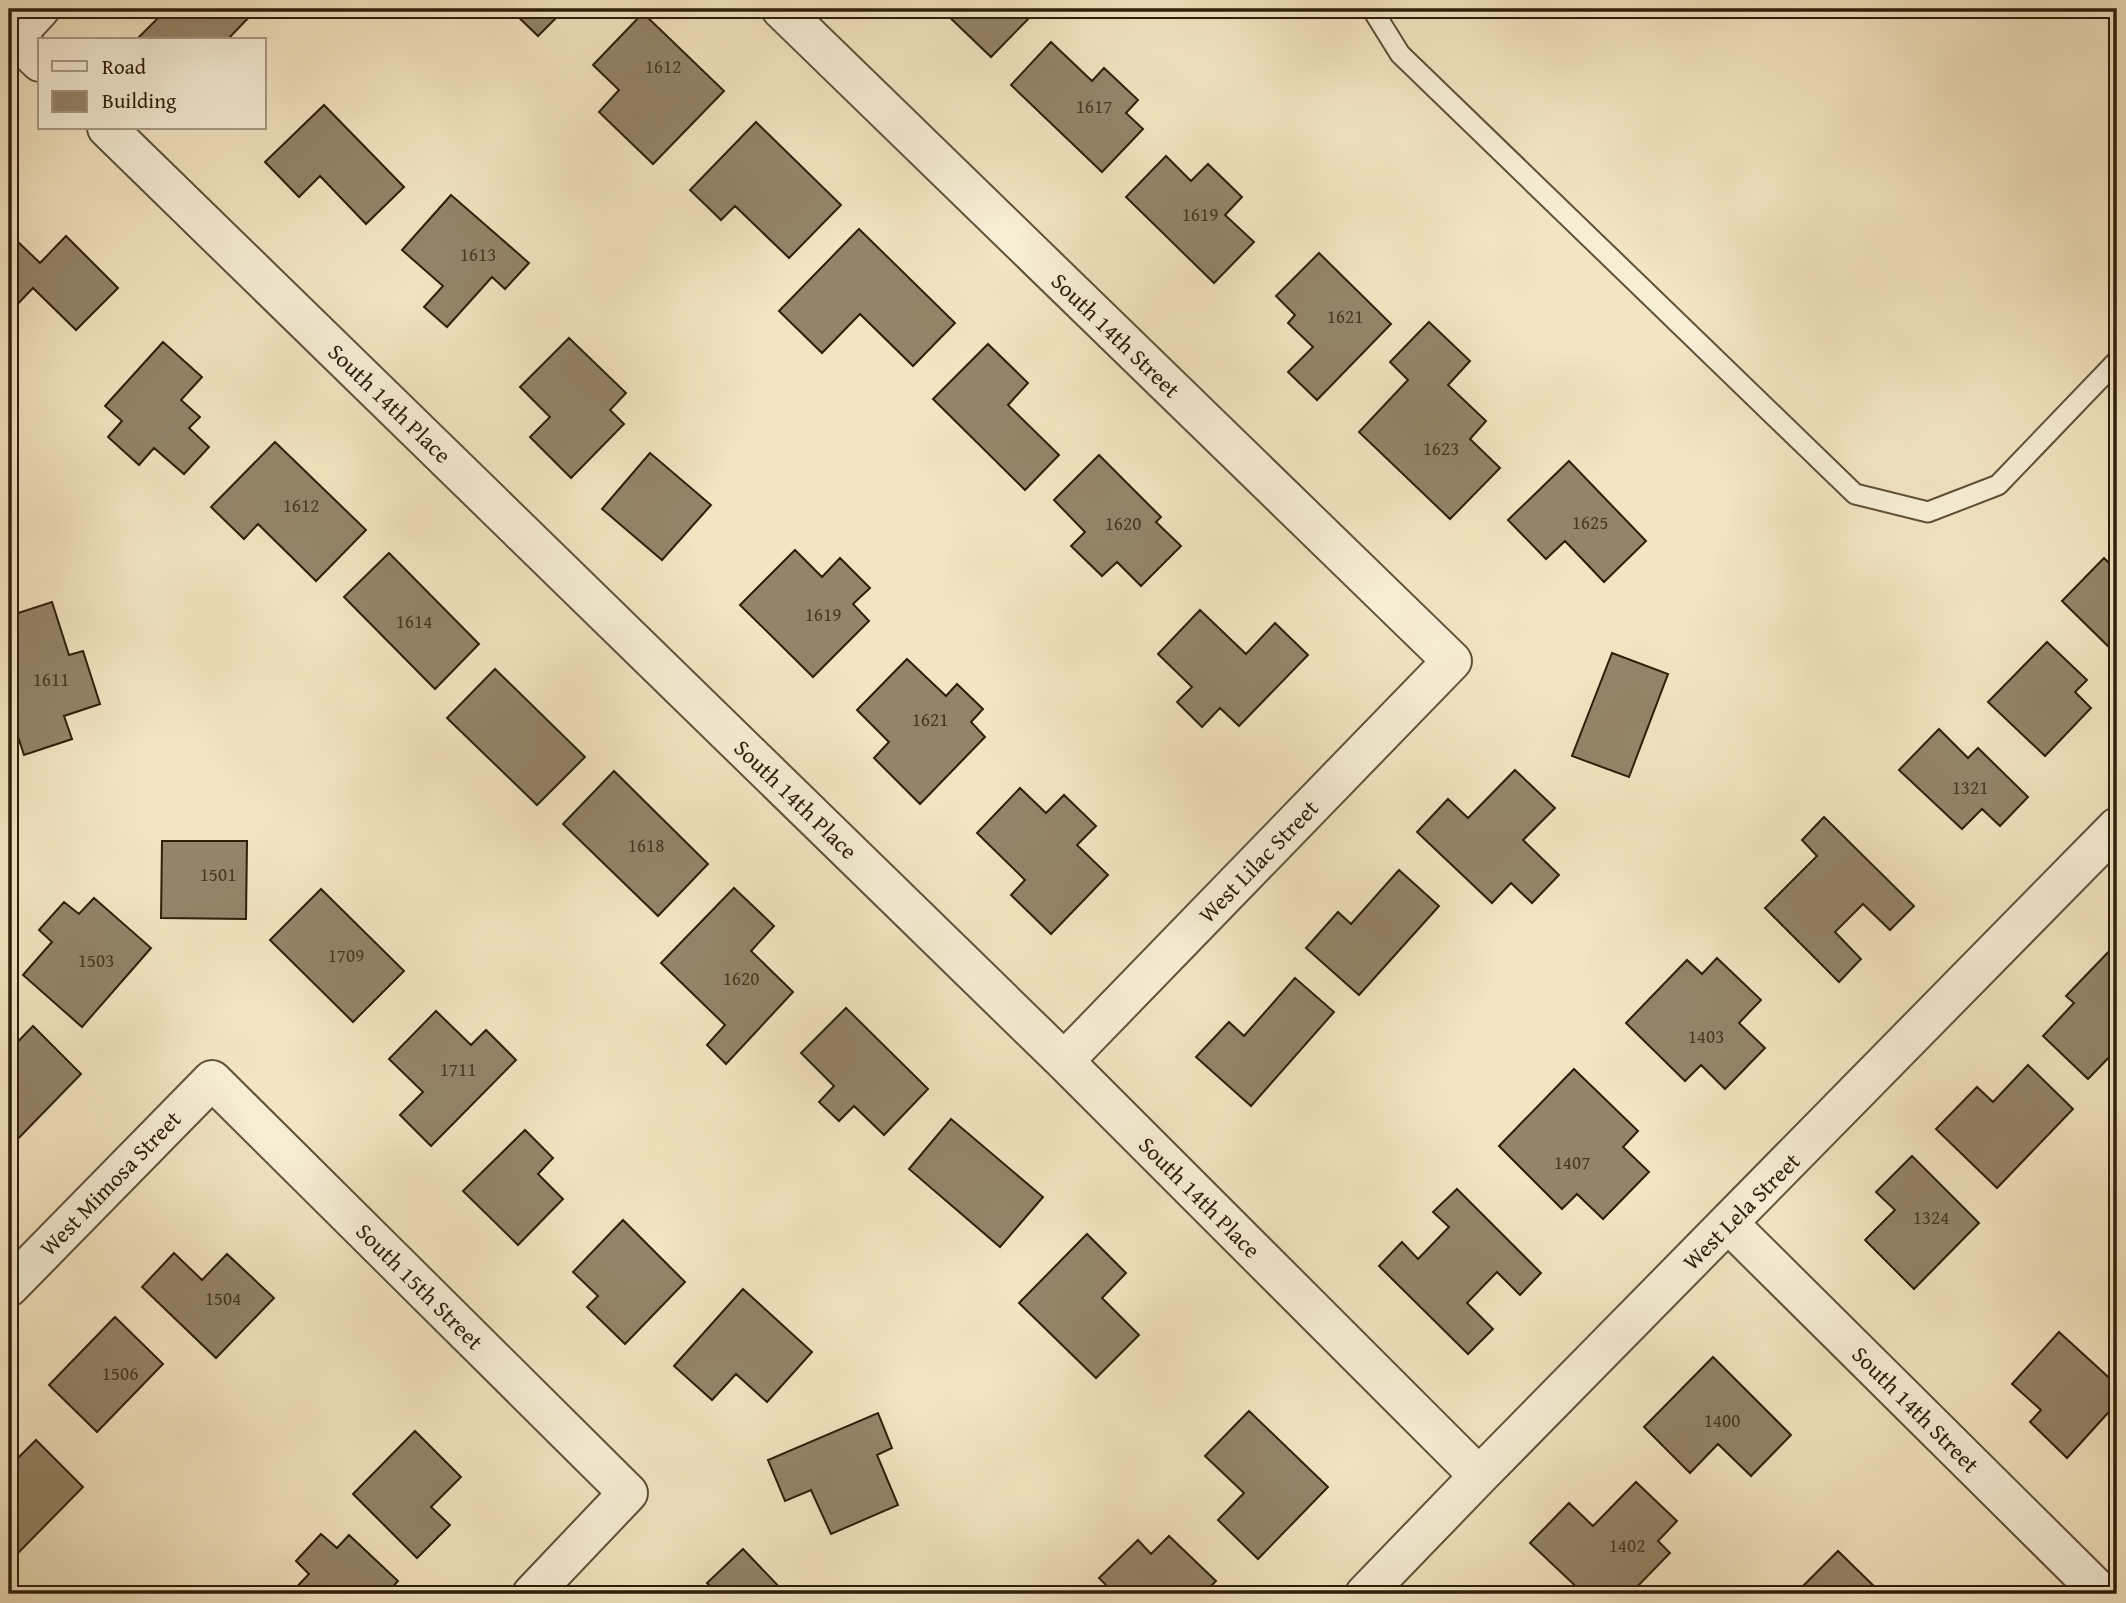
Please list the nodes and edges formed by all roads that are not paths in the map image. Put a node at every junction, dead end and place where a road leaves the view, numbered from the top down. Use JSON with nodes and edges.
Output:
{"nodes":[{"id":1,"x":40,"y":9,"type":"edge"},
{"id":2,"x":781,"y":9,"type":"edge"},
{"id":3,"x":1372,"y":9,"type":"edge"},
{"id":4,"x":21,"y":44,"type":"edge"},
{"id":5,"x":109,"y":130,"type":"edge"},
{"id":6,"x":2117,"y":361,"type":"edge"},
{"id":7,"x":1452,"y":662,"type":"joint"},
{"id":8,"x":2117,"y":827,"type":"edge"},
{"id":9,"x":1064,"y":1060,"type":"junction"},
{"id":10,"x":212,"y":1080,"type":"joint"},
{"id":11,"x":1729,"y":1224,"type":"junction"},
{"id":12,"x":9,"y":1287,"type":"edge"},
{"id":13,"x":1479,"y":1476,"type":"junction"},
{"id":14,"x":532,"y":1594,"type":"edge"},
{"id":15,"x":1365,"y":1594,"type":"edge"},
{"id":16,"x":2102,"y":1594,"type":"edge"}],
"edges":[{"from":1,"to":4,"type":"street"},
{"from":2,"to":7,"type":"street","name":"South 14th Street"},
{"from":3,"to":6,"type":"lane"},
{"from":5,"to":9,"type":"street","name":"South 14th Place"},
{"from":7,"to":9,"type":"street","name":"West Lilac Street"},
{"from":8,"to":11,"type":"street","name":"West Lela Street"},
{"from":9,"to":13,"type":"street","name":"South 14th Place"},
{"from":10,"to":12,"type":"street","name":"West Mimosa Street"},
{"from":10,"to":14,"type":"street","name":"South 15th Street"},
{"from":11,"to":13,"type":"street","name":"West Lela Street"},
{"from":11,"to":16,"type":"street","name":"South 14th Street"},
{"from":13,"to":15,"type":"street","name":"West Lela Street"}]}
